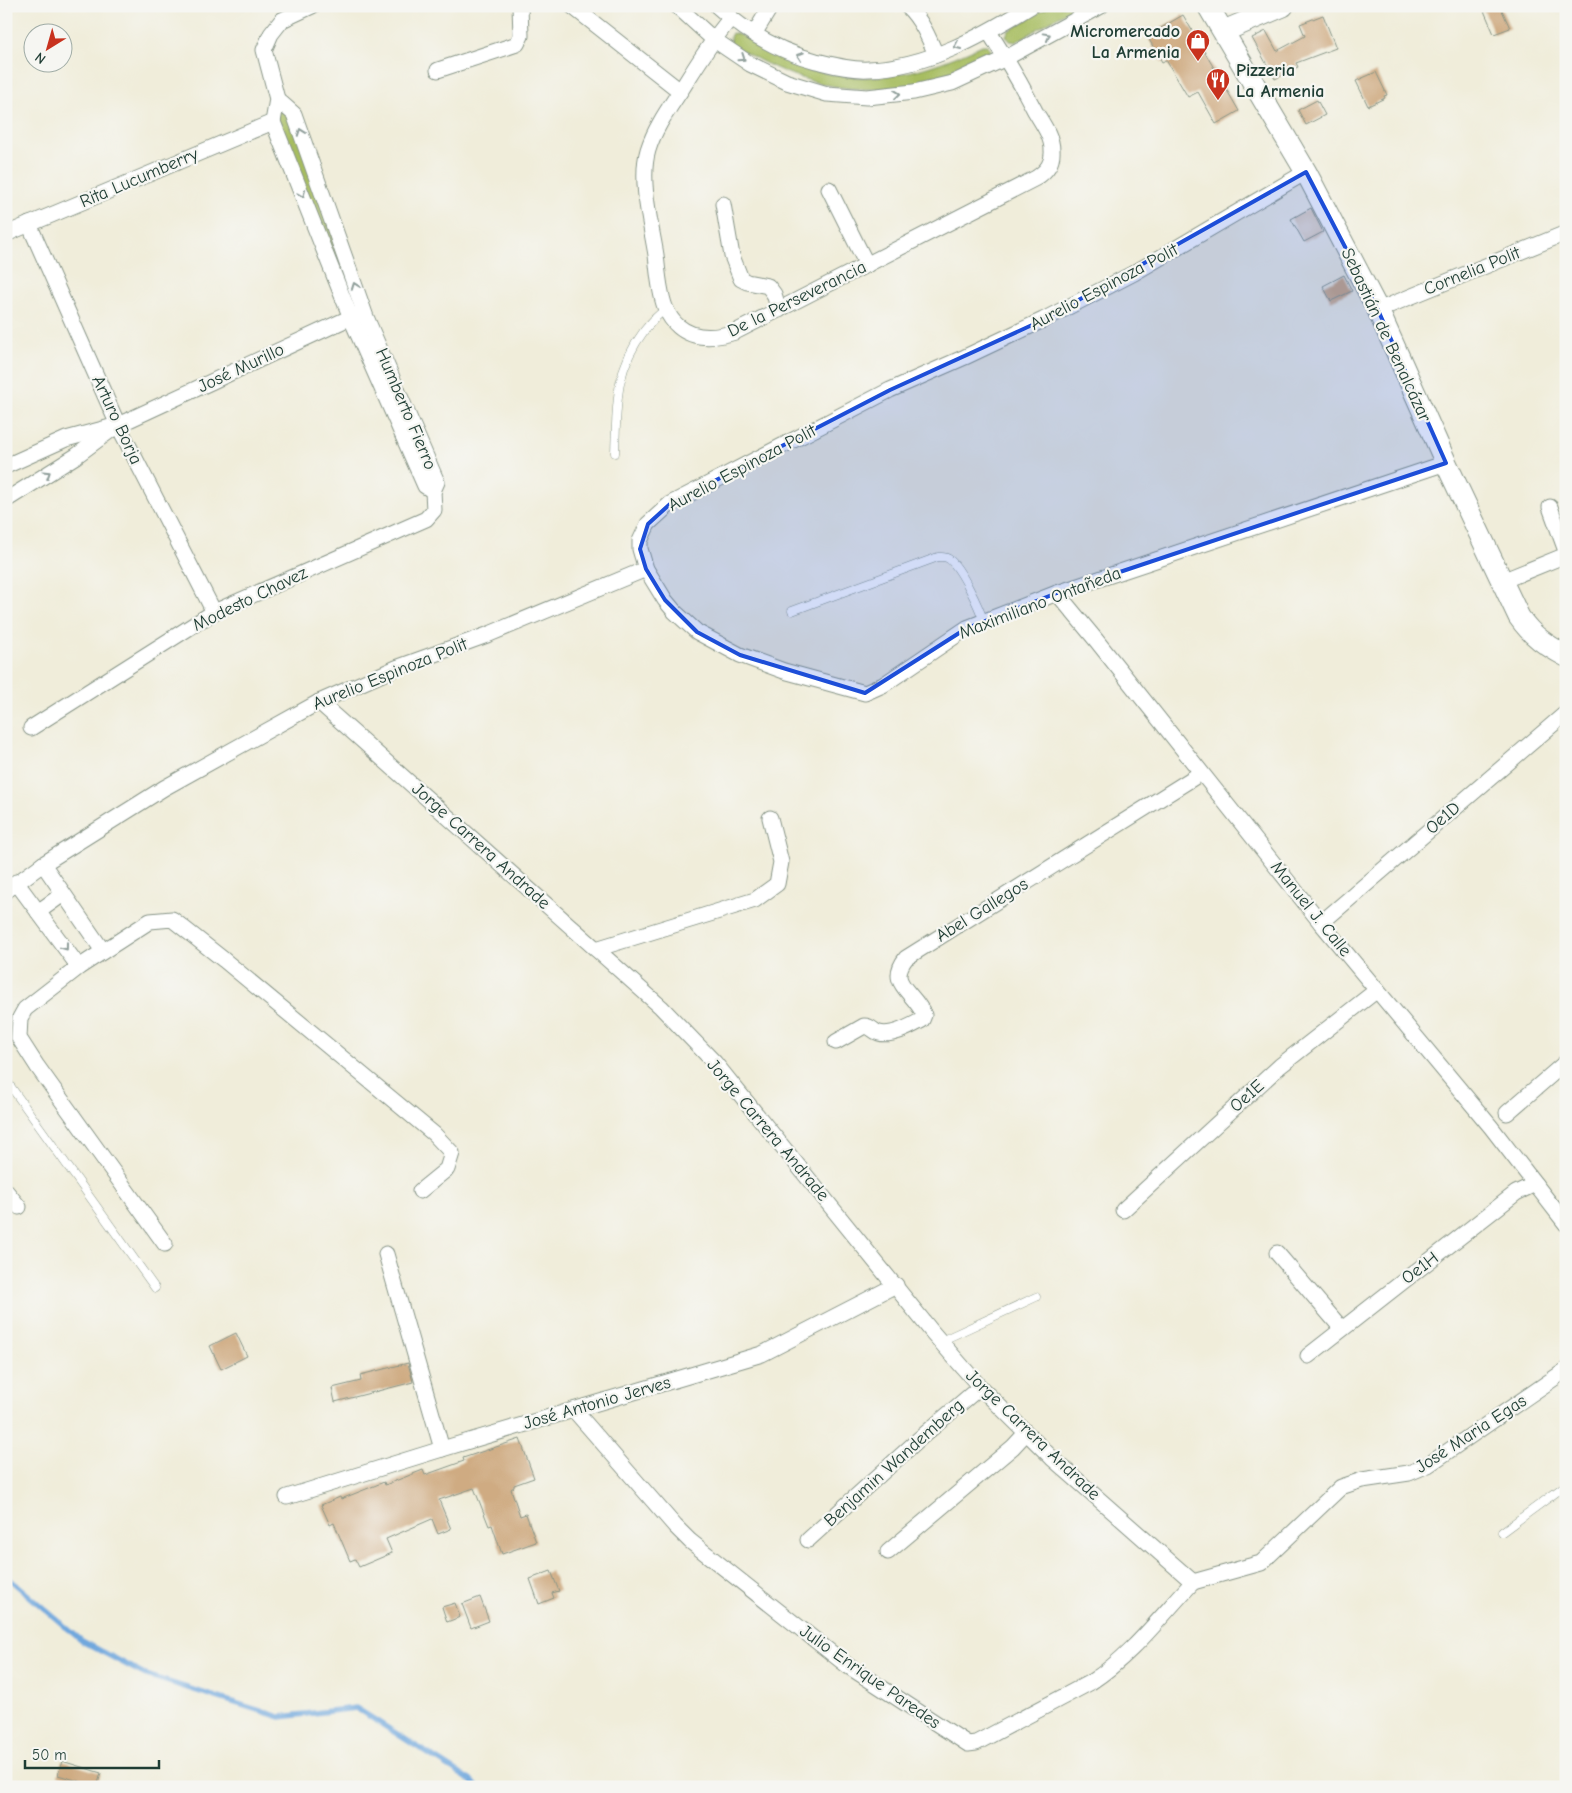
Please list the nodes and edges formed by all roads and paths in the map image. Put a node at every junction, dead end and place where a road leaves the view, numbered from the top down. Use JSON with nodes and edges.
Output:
{"nodes":[{"id":1,"x":312,"y":6,"type":"edge"},
{"id":2,"x":520,"y":6,"type":"edge"},
{"id":3,"x":572,"y":6,"type":"edge"},
{"id":4,"x":677,"y":6,"type":"edge"},
{"id":5,"x":717,"y":6,"type":"edge"},
{"id":6,"x":771,"y":6,"type":"edge"},
{"id":7,"x":907,"y":6,"type":"edge"},
{"id":8,"x":1031,"y":6,"type":"edge"},
{"id":9,"x":1101,"y":6,"type":"edge"},
{"id":10,"x":1208,"y":6,"type":"edge"},
{"id":11,"x":1283,"y":6,"type":"edge"},
{"id":12,"x":730,"y":19,"type":"junction"},
{"id":13,"x":1224,"y":31,"type":"junction"},
{"id":14,"x":989,"y":32,"type":"junction"},
{"id":15,"x":754,"y":34,"type":"junction"},
{"id":16,"x":714,"y":39,"type":"junction"},
{"id":17,"x":936,"y":55,"type":"junction"},
{"id":18,"x":1006,"y":58,"type":"junction"},
{"id":19,"x":438,"y":70,"type":"dead end"},
{"id":20,"x":680,"y":91,"type":"junction"},
{"id":21,"x":277,"y":99,"type":"junction"},
{"id":22,"x":273,"y":122,"type":"junction"},
{"id":23,"x":1306,"y":172,"type":"junction"},
{"id":24,"x":829,"y":189,"type":"dead end"},
{"id":25,"x":723,"y":204,"type":"dead end"},
{"id":26,"x":29,"y":224,"type":"junction"},
{"id":27,"x":1566,"y":233,"type":"edge"},
{"id":28,"x":6,"y":234,"type":"edge"},
{"id":29,"x":867,"y":265,"type":"junction"},
{"id":30,"x":666,"y":309,"type":"junction"},
{"id":31,"x":779,"y":310,"type":"junction"},
{"id":32,"x":1378,"y":310,"type":"junction"},
{"id":33,"x":358,"y":314,"type":"junction"},
{"id":34,"x":118,"y":425,"type":"junction"},
{"id":35,"x":615,"y":453,"type":"dead end"},
{"id":36,"x":1446,"y":463,"type":"junction"},
{"id":37,"x":6,"y":466,"type":"edge"},
{"id":38,"x":433,"y":491,"type":"joint"},
{"id":39,"x":6,"y":500,"type":"edge"},
{"id":40,"x":1550,"y":507,"type":"dead end"},
{"id":41,"x":1566,"y":551,"type":"edge"},
{"id":42,"x":1566,"y":555,"type":"edge"},
{"id":43,"x":646,"y":569,"type":"junction"},
{"id":44,"x":1502,"y":582,"type":"junction"},
{"id":45,"x":1057,"y":593,"type":"junction"},
{"id":46,"x":792,"y":611,"type":"dead end"},
{"id":47,"x":214,"y":612,"type":"junction"},
{"id":48,"x":984,"y":622,"type":"junction"},
{"id":49,"x":1566,"y":656,"type":"edge"},
{"id":50,"x":319,"y":702,"type":"junction"},
{"id":51,"x":1566,"y":713,"type":"edge"},
{"id":52,"x":31,"y":728,"type":"dead end"},
{"id":53,"x":1201,"y":773,"type":"junction"},
{"id":54,"x":770,"y":818,"type":"dead end"},
{"id":55,"x":43,"y":864,"type":"junction"},
{"id":56,"x":11,"y":886,"type":"edge"},
{"id":57,"x":63,"y":894,"type":"junction"},
{"id":58,"x":38,"y":912,"type":"junction"},
{"id":59,"x":1321,"y":923,"type":"junction"},
{"id":60,"x":596,"y":949,"type":"junction"},
{"id":61,"x":103,"y":951,"type":"junction"},
{"id":62,"x":79,"y":967,"type":"junction"},
{"id":63,"x":1377,"y":990,"type":"junction"},
{"id":64,"x":836,"y":1042,"type":"dead end"},
{"id":65,"x":1566,"y":1062,"type":"edge"},
{"id":66,"x":6,"y":1080,"type":"edge"},
{"id":67,"x":1507,"y":1113,"type":"dead end"},
{"id":68,"x":1535,"y":1184,"type":"junction"},
{"id":69,"x":6,"y":1191,"type":"edge"},
{"id":70,"x":420,"y":1191,"type":"dead end"},
{"id":71,"x":19,"y":1208,"type":"dead end"},
{"id":72,"x":1123,"y":1210,"type":"dead end"},
{"id":73,"x":1566,"y":1224,"type":"edge"},
{"id":74,"x":165,"y":1244,"type":"dead end"},
{"id":75,"x":1278,"y":1253,"type":"dead end"},
{"id":76,"x":386,"y":1254,"type":"dead end"},
{"id":77,"x":896,"y":1285,"type":"junction"},
{"id":78,"x":155,"y":1288,"type":"dead end"},
{"id":79,"x":1036,"y":1298,"type":"dead end"},
{"id":80,"x":1342,"y":1329,"type":"junction"},
{"id":81,"x":941,"y":1342,"type":"junction"},
{"id":82,"x":1308,"y":1356,"type":"dead end"},
{"id":83,"x":1566,"y":1370,"type":"edge"},
{"id":84,"x":980,"y":1387,"type":"junction"},
{"id":85,"x":574,"y":1410,"type":"junction"},
{"id":86,"x":1026,"y":1433,"type":"junction"},
{"id":87,"x":442,"y":1449,"type":"junction"},
{"id":88,"x":1566,"y":1485,"type":"edge"},
{"id":89,"x":287,"y":1497,"type":"dead end"},
{"id":90,"x":1502,"y":1532,"type":"dead end"},
{"id":91,"x":808,"y":1540,"type":"dead end"},
{"id":92,"x":888,"y":1552,"type":"dead end"},
{"id":93,"x":1193,"y":1582,"type":"junction"}],
"edges":[{"from":1,"to":21,"type":"street"},
{"from":2,"to":19,"type":"street"},
{"from":3,"to":20,"type":"street"},
{"from":4,"to":16,"type":"street"},
{"from":5,"to":12,"type":"street"},
{"from":6,"to":15,"type":"street"},
{"from":7,"to":17,"type":"street"},
{"from":8,"to":14,"type":"street"},
{"from":18,"to":9,"type":"street","one_way":true},
{"from":10,"to":13,"type":"main road","name":"Sebastián de Benalcázar"},
{"from":11,"to":13,"type":"main road"},
{"from":12,"to":15,"type":"street"},
{"from":12,"to":16,"type":"street","name":"De la Perseverancia"},
{"from":13,"to":23,"type":"main road","name":"Sebastián de Benalcázar"},
{"from":14,"to":17,"type":"street","one_way":true},
{"from":14,"to":18,"type":"street","name":"De la Perseverancia"},
{"from":17,"to":15,"type":"street","one_way":true},
{"from":16,"to":18,"type":"street","one_way":true},
{"from":16,"to":20,"type":"street","name":"De la Perseverancia"},
{"from":18,"to":29,"type":"street","name":"De la Perseverancia"},
{"from":20,"to":30,"type":"street","name":"De la Perseverancia"},
{"from":21,"to":22,"type":"street"},
{"from":33,"to":21,"type":"street","name":"Humberto Fierro","one_way":true},
{"from":22,"to":26,"type":"street","name":"Rita Lucumberry"},
{"from":22,"to":33,"type":"street","name":"Humberto Fierro","one_way":true},
{"from":23,"to":32,"type":"main road","name":"Sebastián de Benalcázar"},
{"from":23,"to":43,"type":"street","name":"Aurelio Espinoza Polit"},
{"from":24,"to":29,"type":"street"},
{"from":25,"to":31,"type":"street"},
{"from":26,"to":28,"type":"street","name":"Rita Lucumberry"},
{"from":26,"to":34,"type":"street","name":"Arturo Borja"},
{"from":27,"to":32,"type":"street","name":"Cornelia Polit"},
{"from":29,"to":31,"type":"street","name":"De la Perseverancia"},
{"from":30,"to":31,"type":"street","name":"De la Perseverancia"},
{"from":30,"to":35,"type":"lane"},
{"from":32,"to":36,"type":"main road","name":"Sebastián de Benalcázar"},
{"from":33,"to":34,"type":"street","name":"José Murillo"},
{"from":33,"to":38,"type":"street","name":"Humberto Fierro"},
{"from":34,"to":37,"type":"street","name":"José Murillo"},
{"from":39,"to":34,"type":"street","name":"José Murillo","one_way":true},
{"from":34,"to":47,"type":"street","name":"Arturo Borja"},
{"from":36,"to":44,"type":"main road","name":"Sebastián de Benalcázar"},
{"from":36,"to":45,"type":"street","name":"Maximiliano Ontañeda"},
{"from":38,"to":47,"type":"street","name":"Modesto Chavez"},
{"from":40,"to":41,"type":"street"},
{"from":42,"to":44,"type":"street"},
{"from":43,"to":48,"type":"street","name":"Maximiliano Ontañeda"},
{"from":43,"to":50,"type":"street","name":"Aurelio Espinoza Polit"},
{"from":44,"to":49,"type":"main road","name":"Sebastián de Benalcázar"},
{"from":45,"to":48,"type":"street","name":"Maximiliano Ontañeda"},
{"from":45,"to":53,"type":"street","name":"Manuel J. Calle"},
{"from":46,"to":48,"type":"lane"},
{"from":47,"to":52,"type":"street","name":"Modesto Chavez"},
{"from":50,"to":55,"type":"street","name":"Aurelio Espinoza Polit"},
{"from":50,"to":60,"type":"street","name":"Jorge Carrera Andrade"},
{"from":51,"to":59,"type":"street","name":"Oe1D"},
{"from":53,"to":59,"type":"street","name":"Manuel J. Calle"},
{"from":53,"to":64,"type":"street","name":"Abel Gallegos"},
{"from":54,"to":60,"type":"street"},
{"from":55,"to":56,"type":"street","name":"Aurelio Espinoza Polit"},
{"from":55,"to":57,"type":"street"},
{"from":56,"to":58,"type":"street"},
{"from":57,"to":58,"type":"street"},
{"from":57,"to":61,"type":"street"},
{"from":58,"to":62,"type":"street","one_way":true},
{"from":59,"to":63,"type":"street","name":"Manuel J. Calle"},
{"from":60,"to":77,"type":"street","name":"Jorge Carrera Andrade"},
{"from":61,"to":62,"type":"street"},
{"from":61,"to":70,"type":"street"},
{"from":62,"to":74,"type":"street"},
{"from":63,"to":68,"type":"street","name":"Manuel J. Calle"},
{"from":63,"to":72,"type":"street","name":"Oe1E"},
{"from":65,"to":67,"type":"street"},
{"from":66,"to":78,"type":"lane"},
{"from":68,"to":73,"type":"street","name":"Manuel J. Calle"},
{"from":68,"to":80,"type":"street","name":"Oe1H"},
{"from":69,"to":71,"type":"street"},
{"from":75,"to":80,"type":"street"},
{"from":76,"to":87,"type":"street"},
{"from":77,"to":81,"type":"street","name":"Jorge Carrera Andrade"},
{"from":77,"to":85,"type":"street","name":"José Antonio Jerves"},
{"from":79,"to":81,"type":"lane"},
{"from":80,"to":82,"type":"street","name":"Oe1H"},
{"from":81,"to":84,"type":"street","name":"Jorge Carrera Andrade"},
{"from":83,"to":93,"type":"street","name":"José Maria Egas"},
{"from":84,"to":86,"type":"street","name":"Jorge Carrera Andrade"},
{"from":84,"to":91,"type":"street","name":"Benjamin Wandemberg"},
{"from":85,"to":87,"type":"street","name":"José Antonio Jerves"},
{"from":85,"to":93,"type":"street","name":"Julio Enrique Paredes"},
{"from":86,"to":92,"type":"street"},
{"from":86,"to":93,"type":"street","name":"Jorge Carrera Andrade"},
{"from":87,"to":89,"type":"street","name":"José Antonio Jerves"},
{"from":88,"to":90,"type":"lane"}]}
